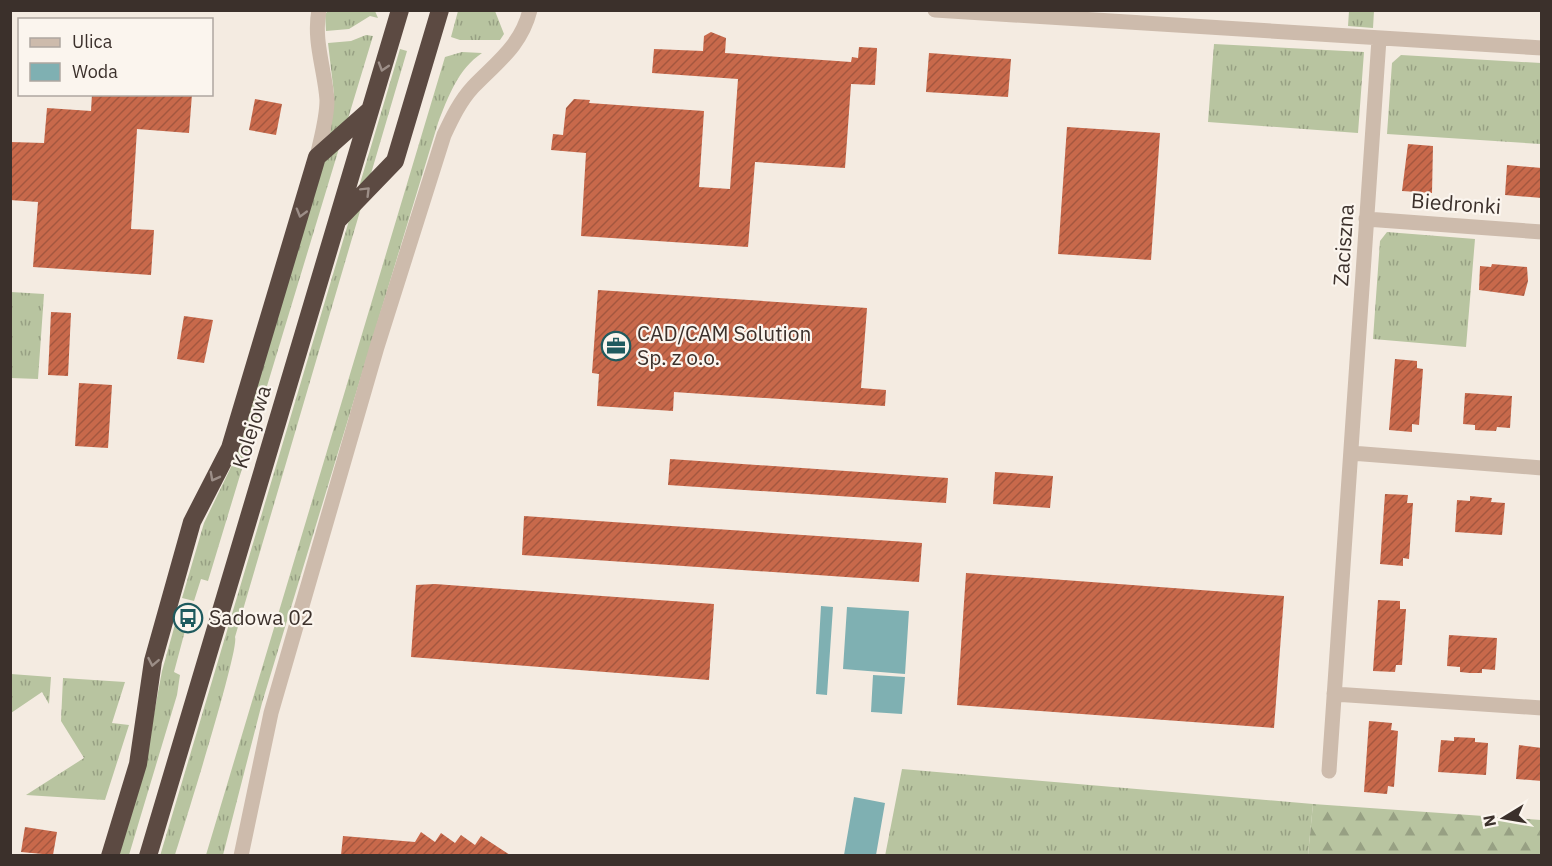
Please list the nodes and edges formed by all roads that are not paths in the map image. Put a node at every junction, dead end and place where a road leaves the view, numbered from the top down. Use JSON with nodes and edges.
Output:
{"nodes":[{"id":1,"x":320,"y":10,"type":"edge"},
{"id":2,"x":400,"y":10,"type":"edge"},
{"id":3,"x":440,"y":10,"type":"edge"},
{"id":4,"x":530,"y":10,"type":"edge"},
{"id":5,"x":935,"y":10,"type":"edge"},
{"id":6,"x":1379,"y":39,"type":"junction"},
{"id":7,"x":1542,"y":48,"type":"edge"},
{"id":8,"x":370,"y":110,"type":"junction"},
{"id":9,"x":317,"y":157,"type":"junction"},
{"id":10,"x":1366,"y":219,"type":"junction"},
{"id":11,"x":337,"y":220,"type":"junction"},
{"id":12,"x":1542,"y":232,"type":"edge"},
{"id":13,"x":1351,"y":453,"type":"junction"},
{"id":14,"x":1542,"y":468,"type":"edge"},
{"id":15,"x":1334,"y":694,"type":"junction"},
{"id":16,"x":1542,"y":708,"type":"edge"},
{"id":17,"x":1329,"y":771,"type":"dead end"},
{"id":18,"x":110,"y":855,"type":"edge"},
{"id":19,"x":148,"y":855,"type":"edge"},
{"id":20,"x":241,"y":855,"type":"edge"}],
"edges":[{"from":1,"to":9,"type":"street"},
{"from":2,"to":8,"type":"highway","name":"Kolejowa","one_way":true},
{"from":11,"to":3,"type":"highway","one_way":true},
{"from":4,"to":20,"type":"street"},
{"from":5,"to":6,"type":"street"},
{"from":6,"to":7,"type":"street"},
{"from":6,"to":10,"type":"street","name":"Zaciszna"},
{"from":8,"to":9,"type":"highway"},
{"from":8,"to":11,"type":"highway","name":"Kolejowa"},
{"from":9,"to":18,"type":"highway","one_way":true},
{"from":10,"to":12,"type":"street","name":"Biedronki"},
{"from":10,"to":13,"type":"street","name":"Zaciszna"},
{"from":11,"to":19,"type":"highway","name":"Kolejowa"},
{"from":13,"to":14,"type":"street"},
{"from":13,"to":15,"type":"street","name":"Zaciszna"},
{"from":15,"to":16,"type":"street"},
{"from":15,"to":17,"type":"street","name":"Zaciszna"}]}
